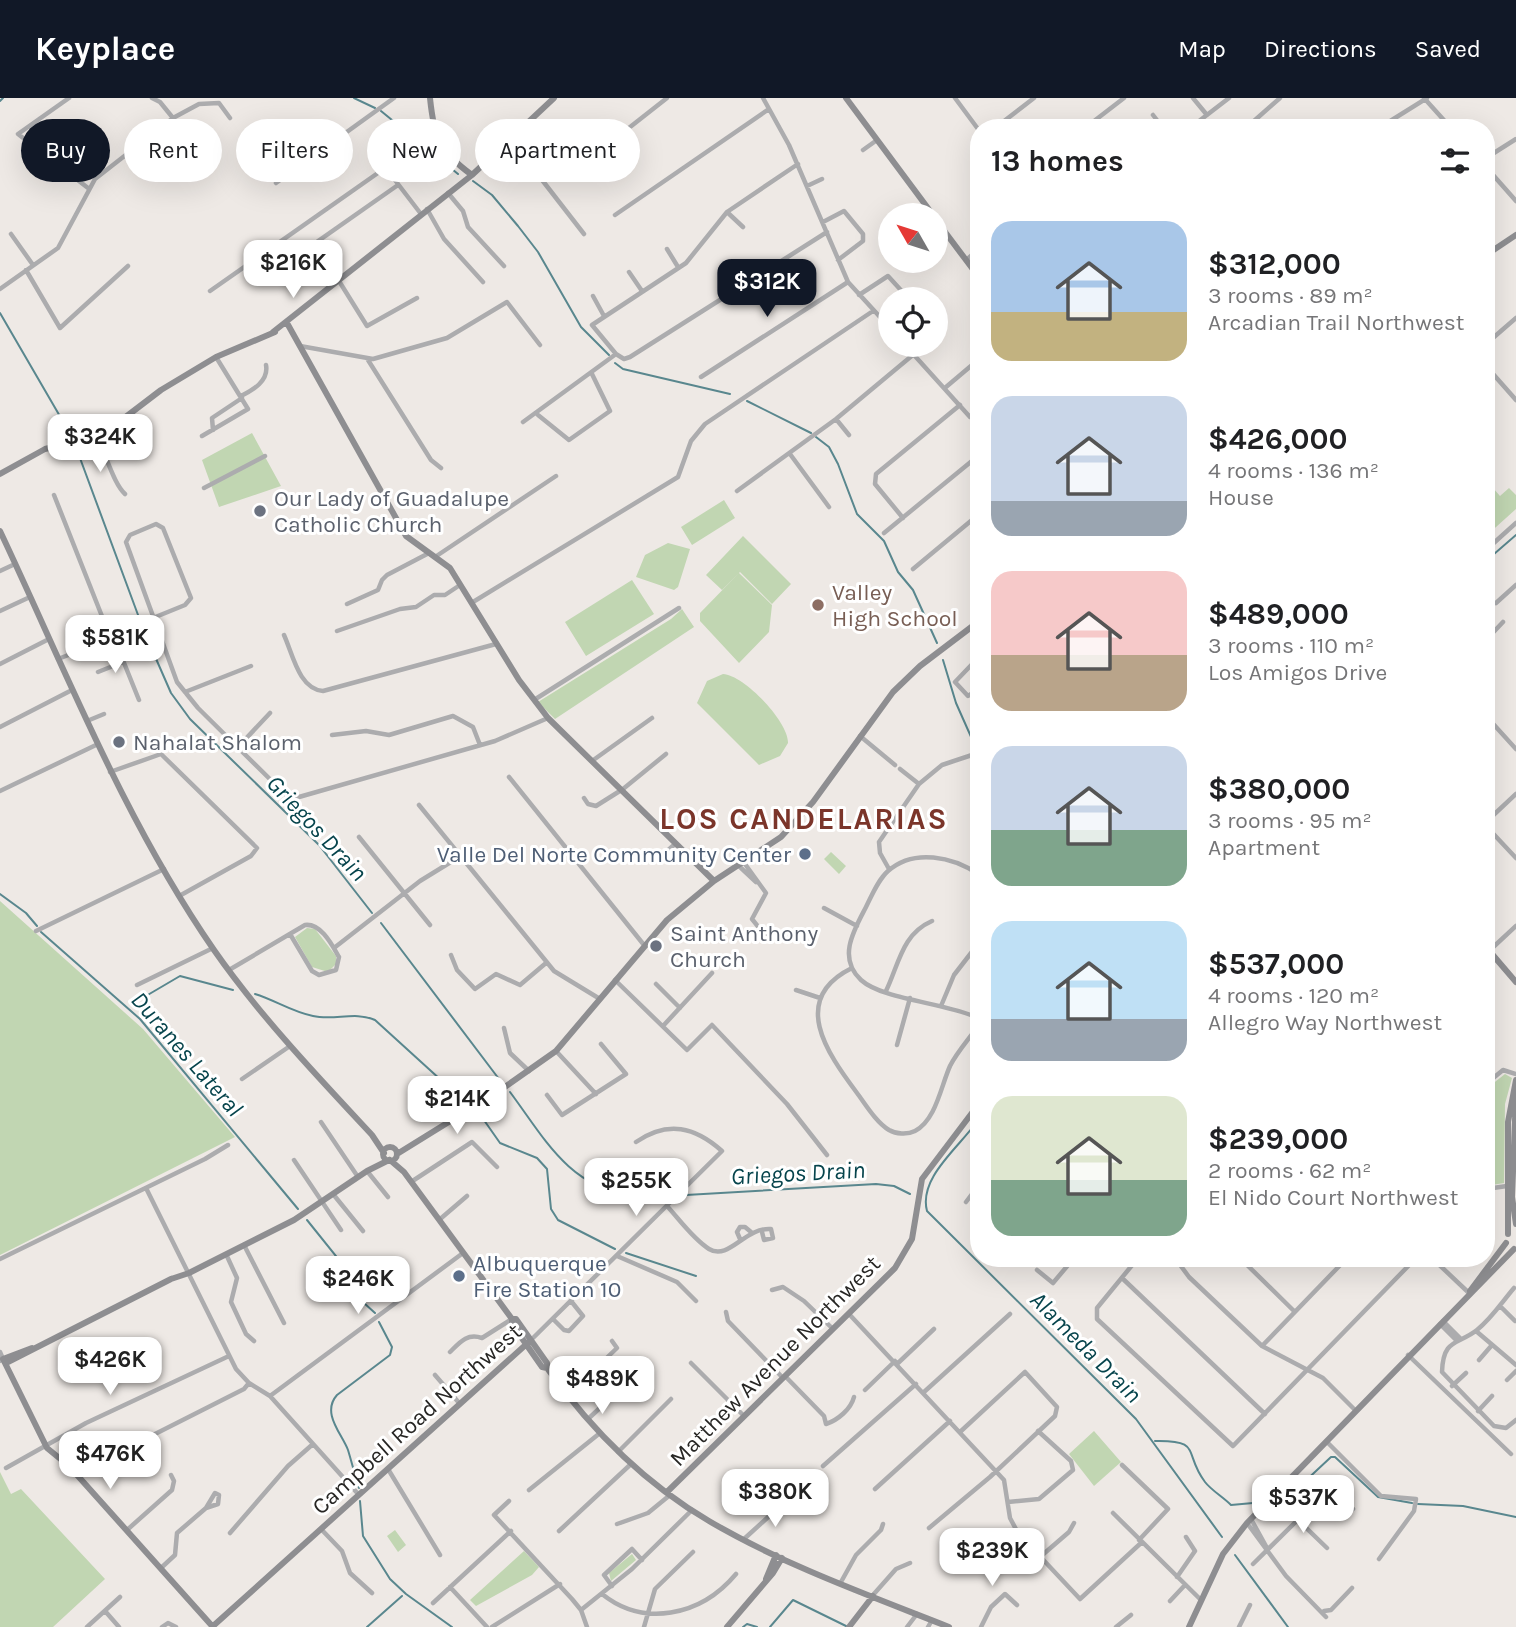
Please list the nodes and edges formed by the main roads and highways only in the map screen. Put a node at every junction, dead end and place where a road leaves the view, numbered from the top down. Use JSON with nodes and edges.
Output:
{"nodes":[{"id":1,"x":430,"y":98,"type":"edge"},
{"id":2,"x":554,"y":98,"type":"edge"},
{"id":3,"x":846,"y":98,"type":"edge"},
{"id":4,"x":472,"y":175,"type":"junction"},
{"id":5,"x":924,"y":203,"type":"edge"},
{"id":6,"x":1516,"y":235,"type":"edge"},
{"id":7,"x":948,"y":236,"type":"edge"},
{"id":8,"x":1495,"y":249,"type":"edge"},
{"id":9,"x":970,"y":265,"type":"edge"},
{"id":10,"x":288,"y":324,"type":"junction"},
{"id":11,"x":0,"y":474,"type":"edge"},
{"id":12,"x":0,"y":531,"type":"edge"},
{"id":13,"x":970,"y":628,"type":"edge"},
{"id":14,"x":714,"y":881,"type":"junction"},
{"id":15,"x":1495,"y":957,"type":"edge"},
{"id":16,"x":1516,"y":982,"type":"edge"},
{"id":17,"x":1516,"y":1080,"type":"edge"},
{"id":18,"x":1516,"y":1095,"type":"edge"},
{"id":19,"x":970,"y":1116,"type":"edge"},
{"id":20,"x":372,"y":1135,"type":"junction"},
{"id":21,"x":411,"y":1144,"type":"junction"},
{"id":22,"x":392,"y":1147,"type":"junction"},
{"id":23,"x":384,"y":1153,"type":"junction"},
{"id":24,"x":397,"y":1155,"type":"junction"},
{"id":25,"x":389,"y":1160,"type":"junction"},
{"id":26,"x":368,"y":1170,"type":"junction"},
{"id":27,"x":404,"y":1172,"type":"junction"},
{"id":28,"x":1516,"y":1224,"type":"edge"},
{"id":29,"x":1516,"y":1231,"type":"edge"},
{"id":30,"x":1508,"y":1234,"type":"junction"},
{"id":31,"x":1506,"y":1243,"type":"junction"},
{"id":32,"x":1515,"y":1249,"type":"edge"},
{"id":33,"x":1495,"y":1258,"type":"edge"},
{"id":34,"x":1488,"y":1267,"type":"edge"},
{"id":35,"x":1469,"y":1293,"type":"junction"},
{"id":36,"x":529,"y":1342,"type":"junction"},
{"id":37,"x":2,"y":1360,"type":"edge"},
{"id":38,"x":669,"y":1494,"type":"junction"},
{"id":39,"x":779,"y":1556,"type":"junction"},
{"id":40,"x":873,"y":1596,"type":"junction"},
{"id":41,"x":930,"y":1624,"type":"edge"},
{"id":42,"x":213,"y":1627,"type":"edge"},
{"id":43,"x":727,"y":1627,"type":"edge"},
{"id":44,"x":849,"y":1627,"type":"edge"},
{"id":45,"x":948,"y":1627,"type":"edge"},
{"id":46,"x":1189,"y":1627,"type":"edge"}],
"edges":[{"from":1,"to":4,"type":"main road"},
{"from":2,"to":4,"type":"main road"},
{"from":3,"to":5,"type":"main road"},
{"from":4,"to":10,"type":"main road"},
{"from":6,"to":8,"type":"main road"},
{"from":7,"to":9,"type":"main road"},
{"from":10,"to":11,"type":"main road"},
{"from":10,"to":14,"type":"main road"},
{"from":12,"to":20,"type":"main road"},
{"from":13,"to":14,"type":"main road"},
{"from":14,"to":21,"type":"main road"},
{"from":15,"to":16,"type":"main road"},
{"from":17,"to":30,"type":"main road"},
{"from":18,"to":28,"type":"main road"},
{"from":19,"to":38,"type":"main road","name":"Matthew Avenue Northwest"},
{"from":20,"to":22,"type":"main road"},
{"from":20,"to":23,"type":"main road"},
{"from":21,"to":22,"type":"main road"},
{"from":21,"to":24,"type":"main road"},
{"from":22,"to":23,"type":"main road"},
{"from":22,"to":24,"type":"main road"},
{"from":23,"to":25,"type":"main road"},
{"from":23,"to":26,"type":"main road"},
{"from":24,"to":25,"type":"main road"},
{"from":24,"to":27,"type":"main road"},
{"from":25,"to":26,"type":"main road"},
{"from":25,"to":27,"type":"main road"},
{"from":26,"to":37,"type":"main road"},
{"from":27,"to":36,"type":"main road"},
{"from":29,"to":30,"type":"main road"},
{"from":30,"to":31,"type":"main road"},
{"from":31,"to":32,"type":"main road"},
{"from":31,"to":33,"type":"main road"},
{"from":32,"to":35,"type":"main road"},
{"from":34,"to":35,"type":"main road"},
{"from":35,"to":46,"type":"main road"},
{"from":36,"to":38,"type":"main road"},
{"from":36,"to":42,"type":"main road","name":"Campbell Road Northwest"},
{"from":37,"to":42,"type":"main road"},
{"from":38,"to":39,"type":"main road"},
{"from":39,"to":40,"type":"main road"},
{"from":39,"to":43,"type":"main road"},
{"from":40,"to":41,"type":"main road"},
{"from":40,"to":44,"type":"main road"},
{"from":41,"to":45,"type":"main road"}]}
